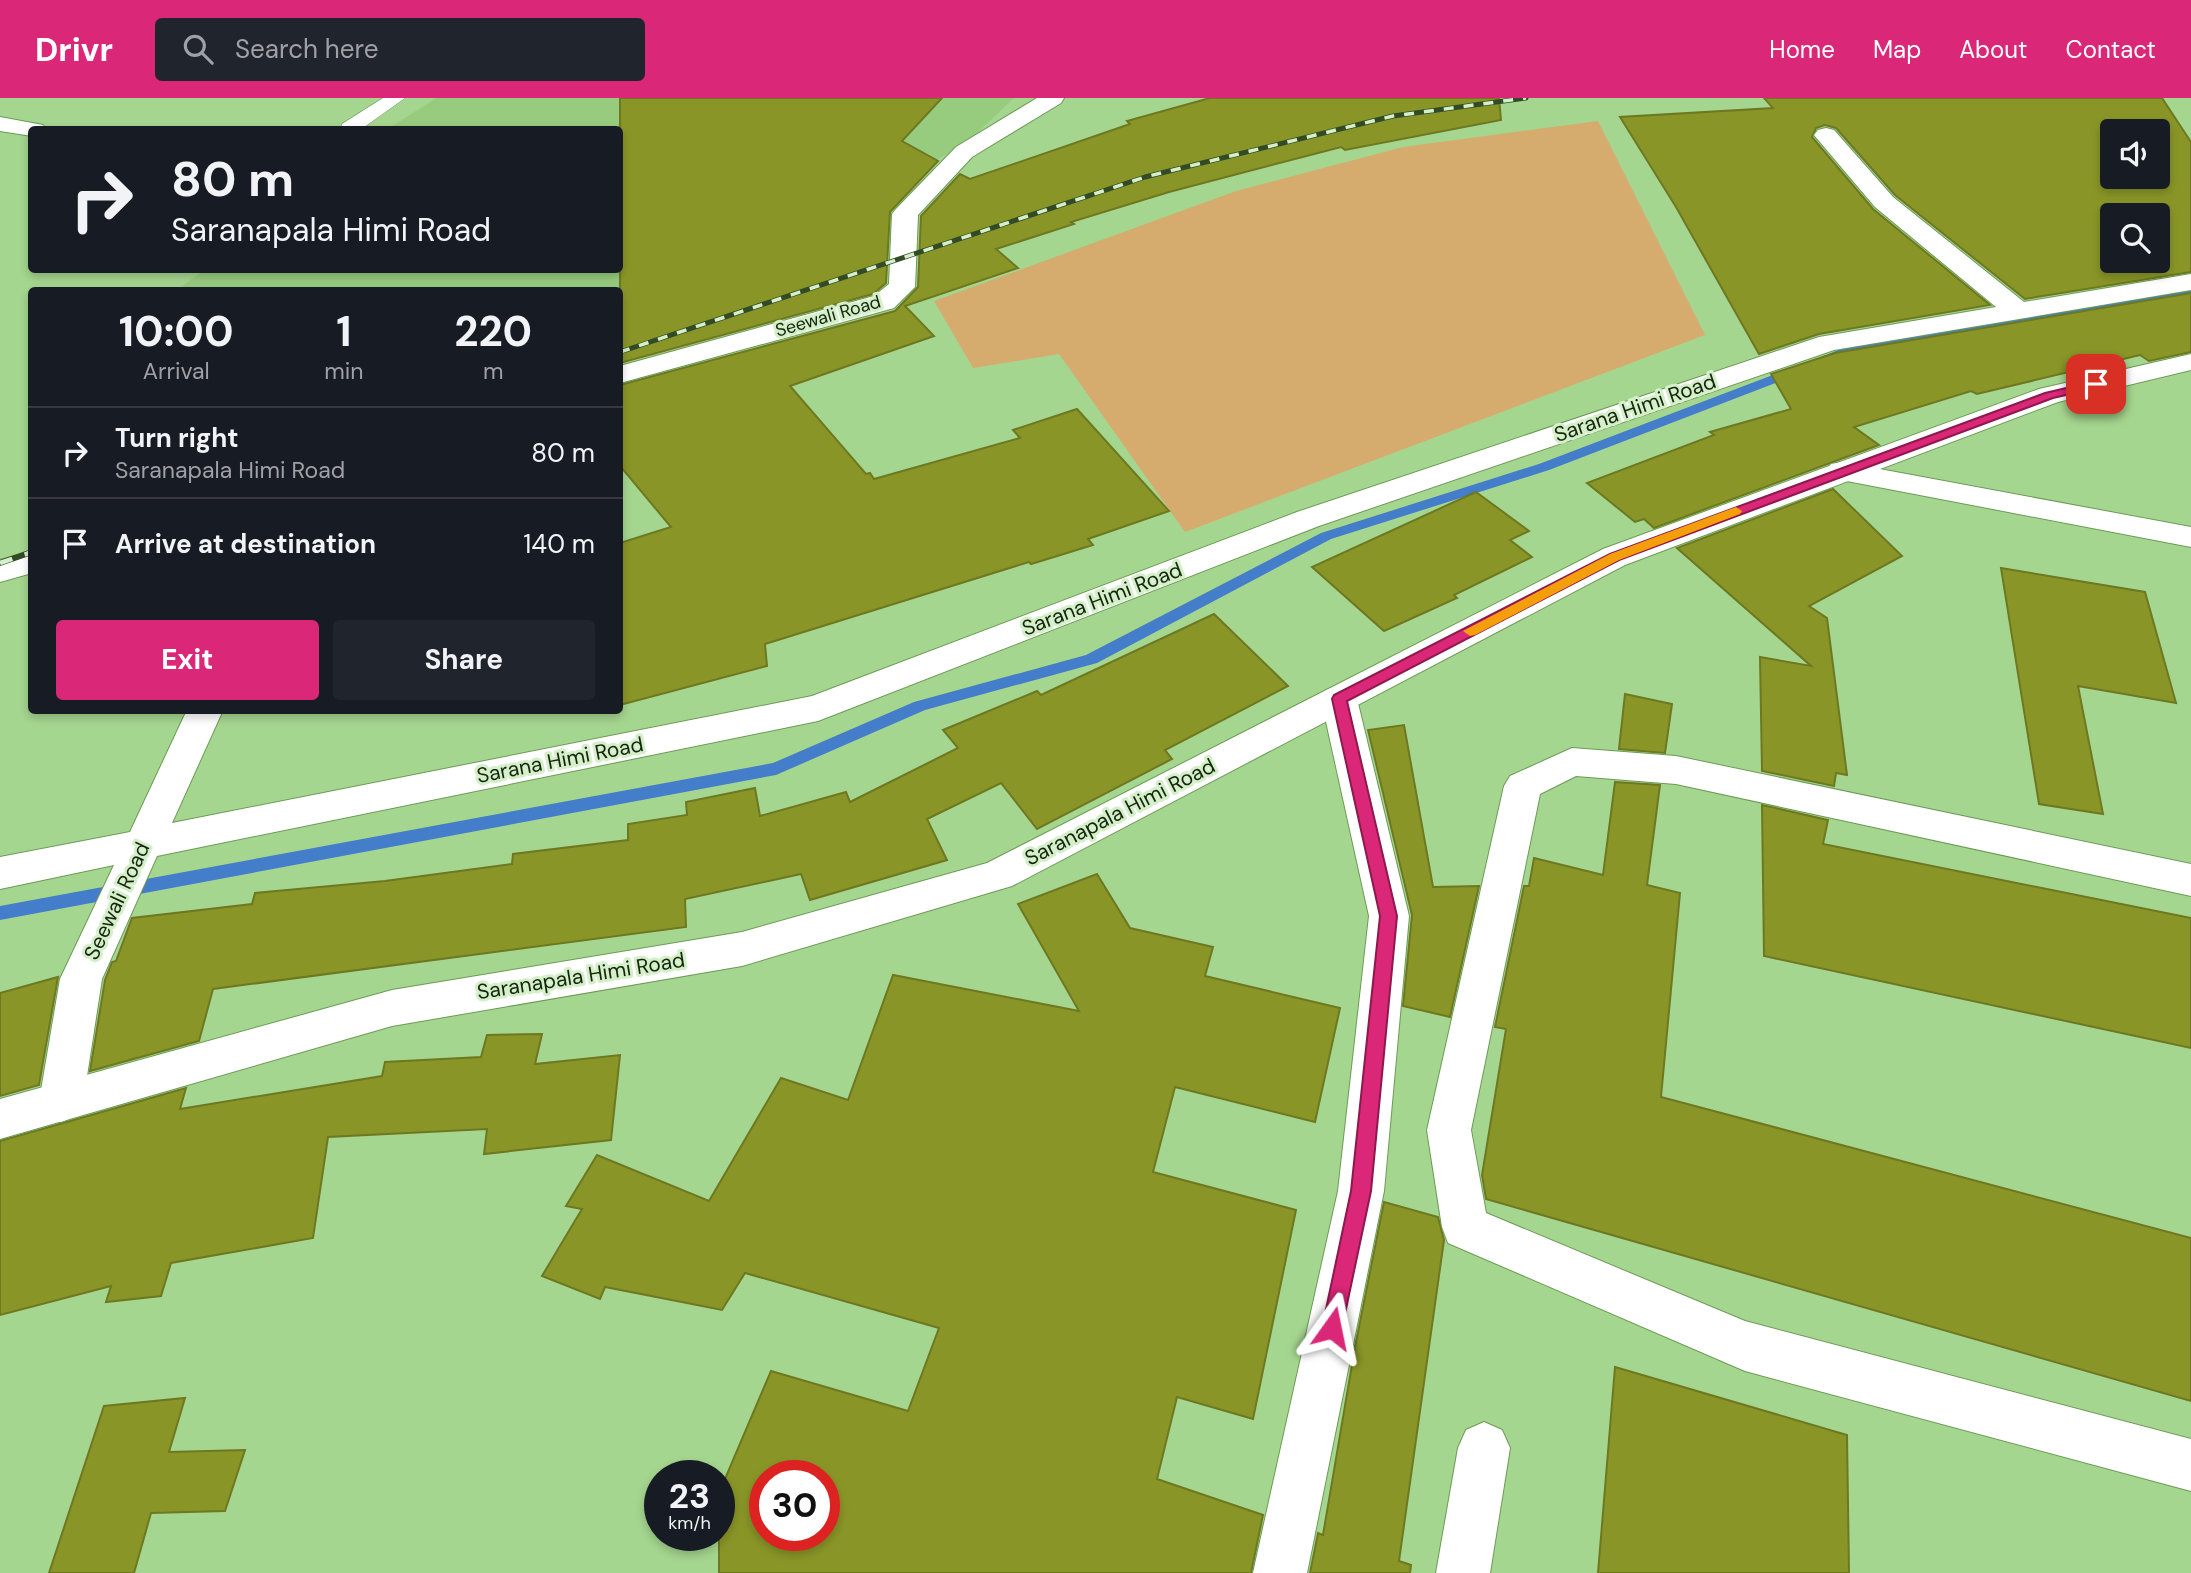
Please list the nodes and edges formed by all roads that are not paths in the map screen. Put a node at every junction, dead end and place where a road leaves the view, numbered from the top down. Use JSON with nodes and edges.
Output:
{"nodes":[{"id":1,"x":396,"y":98,"type":"edge"},
{"id":2,"x":1053,"y":98,"type":"edge"},
{"id":3,"x":0,"y":124,"type":"edge"},
{"id":4,"x":352,"y":126,"type":"edge"},
{"id":5,"x":28,"y":129,"type":"edge"},
{"id":6,"x":1826,"y":135,"type":"dead end"},
{"id":7,"x":2191,"y":282,"type":"edge"},
{"id":8,"x":2018,"y":312,"type":"junction"},
{"id":9,"x":2191,"y":362,"type":"edge"},
{"id":10,"x":623,"y":374,"type":"edge"},
{"id":11,"x":1842,"y":471,"type":"junction"},
{"id":12,"x":2191,"y":537,"type":"edge"},
{"id":13,"x":28,"y":563,"type":"edge"},
{"id":14,"x":0,"y":571,"type":"edge"},
{"id":15,"x":1339,"y":699,"type":"junction"},
{"id":16,"x":203,"y":714,"type":"edge"},
{"id":17,"x":139,"y":853,"type":"junction"},
{"id":18,"x":0,"y":873,"type":"edge"},
{"id":19,"x":2191,"y":880,"type":"edge"},
{"id":20,"x":61,"y":1102,"type":"junction"},
{"id":21,"x":0,"y":1119,"type":"edge"},
{"id":22,"x":1484,"y":1448,"type":"dead end"},
{"id":23,"x":2191,"y":1465,"type":"edge"},
{"id":24,"x":1280,"y":1573,"type":"edge"},
{"id":25,"x":1462,"y":1573,"type":"edge"}],
"edges":[{"from":1,"to":4,"type":"lane"},
{"from":2,"to":10,"type":"street","name":"Seewali Road"},
{"from":3,"to":5,"type":"street"},
{"from":6,"to":8,"type":"street"},
{"from":7,"to":8,"type":"street","name":"Sarana Himi Road"},
{"from":8,"to":17,"type":"street","name":"Sarana Himi Road"},
{"from":9,"to":11,"type":"street","name":"Saranapala Himi Road"},
{"from":11,"to":12,"type":"street"},
{"from":11,"to":15,"type":"street","name":"Saranapala Himi Road"},
{"from":13,"to":14,"type":"street"},
{"from":15,"to":20,"type":"street","name":"Saranapala Himi Road"},
{"from":15,"to":24,"type":"street"},
{"from":16,"to":17,"type":"street","name":"Seewali Road"},
{"from":17,"to":18,"type":"street","name":"Sarana Himi Road"},
{"from":17,"to":20,"type":"street","name":"Seewali Road"},
{"from":19,"to":23,"type":"street"},
{"from":20,"to":21,"type":"street","name":"Saranapala Himi Road"},
{"from":22,"to":25,"type":"street"}]}
